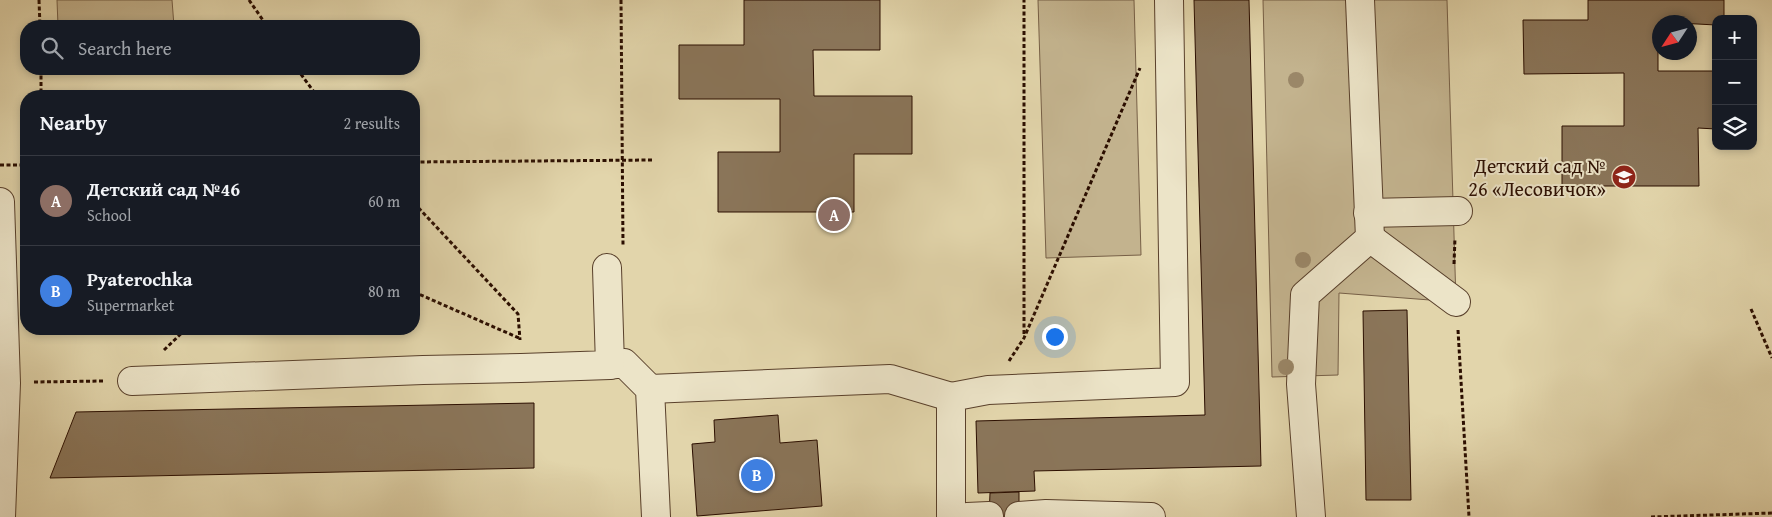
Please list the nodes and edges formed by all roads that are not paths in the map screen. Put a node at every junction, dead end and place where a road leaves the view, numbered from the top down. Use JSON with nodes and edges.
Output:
{"nodes":[{"id":1,"x":1169,"y":0,"type":"edge"},
{"id":2,"x":1360,"y":0,"type":"edge"},
{"id":3,"x":0,"y":202,"type":"edge"},
{"id":4,"x":1458,"y":211,"type":"road end"},
{"id":5,"x":1369,"y":225,"type":"junction"},
{"id":6,"x":615,"y":258,"type":"road end"},
{"id":7,"x":1456,"y":302,"type":"road end"},
{"id":8,"x":2,"y":325,"type":"edge"},
{"id":9,"x":610,"y":365,"type":"junction"},
{"id":10,"x":132,"y":381,"type":"road end"},
{"id":11,"x":650,"y":389,"type":"junction"},
{"id":12,"x":951,"y":396,"type":"junction"},
{"id":13,"x":1019,"y":516,"type":"dead end"},
{"id":14,"x":2,"y":517,"type":"edge"},
{"id":15,"x":656,"y":517,"type":"edge"},
{"id":16,"x":951,"y":517,"type":"edge"},
{"id":17,"x":1152,"y":517,"type":"edge"},
{"id":18,"x":1311,"y":517,"type":"edge"}],
"edges":[{"from":1,"to":12,"type":"street"},
{"from":2,"to":5,"type":"street"},
{"from":3,"to":8,"type":"street"},
{"from":4,"to":5,"type":"street"},
{"from":5,"to":7,"type":"street"},
{"from":5,"to":18,"type":"street"},
{"from":6,"to":9,"type":"street"},
{"from":8,"to":14,"type":"street"},
{"from":9,"to":10,"type":"street"},
{"from":9,"to":11,"type":"street"},
{"from":11,"to":12,"type":"street"},
{"from":11,"to":15,"type":"street"},
{"from":12,"to":16,"type":"street"},
{"from":13,"to":17,"type":"street"}]}
